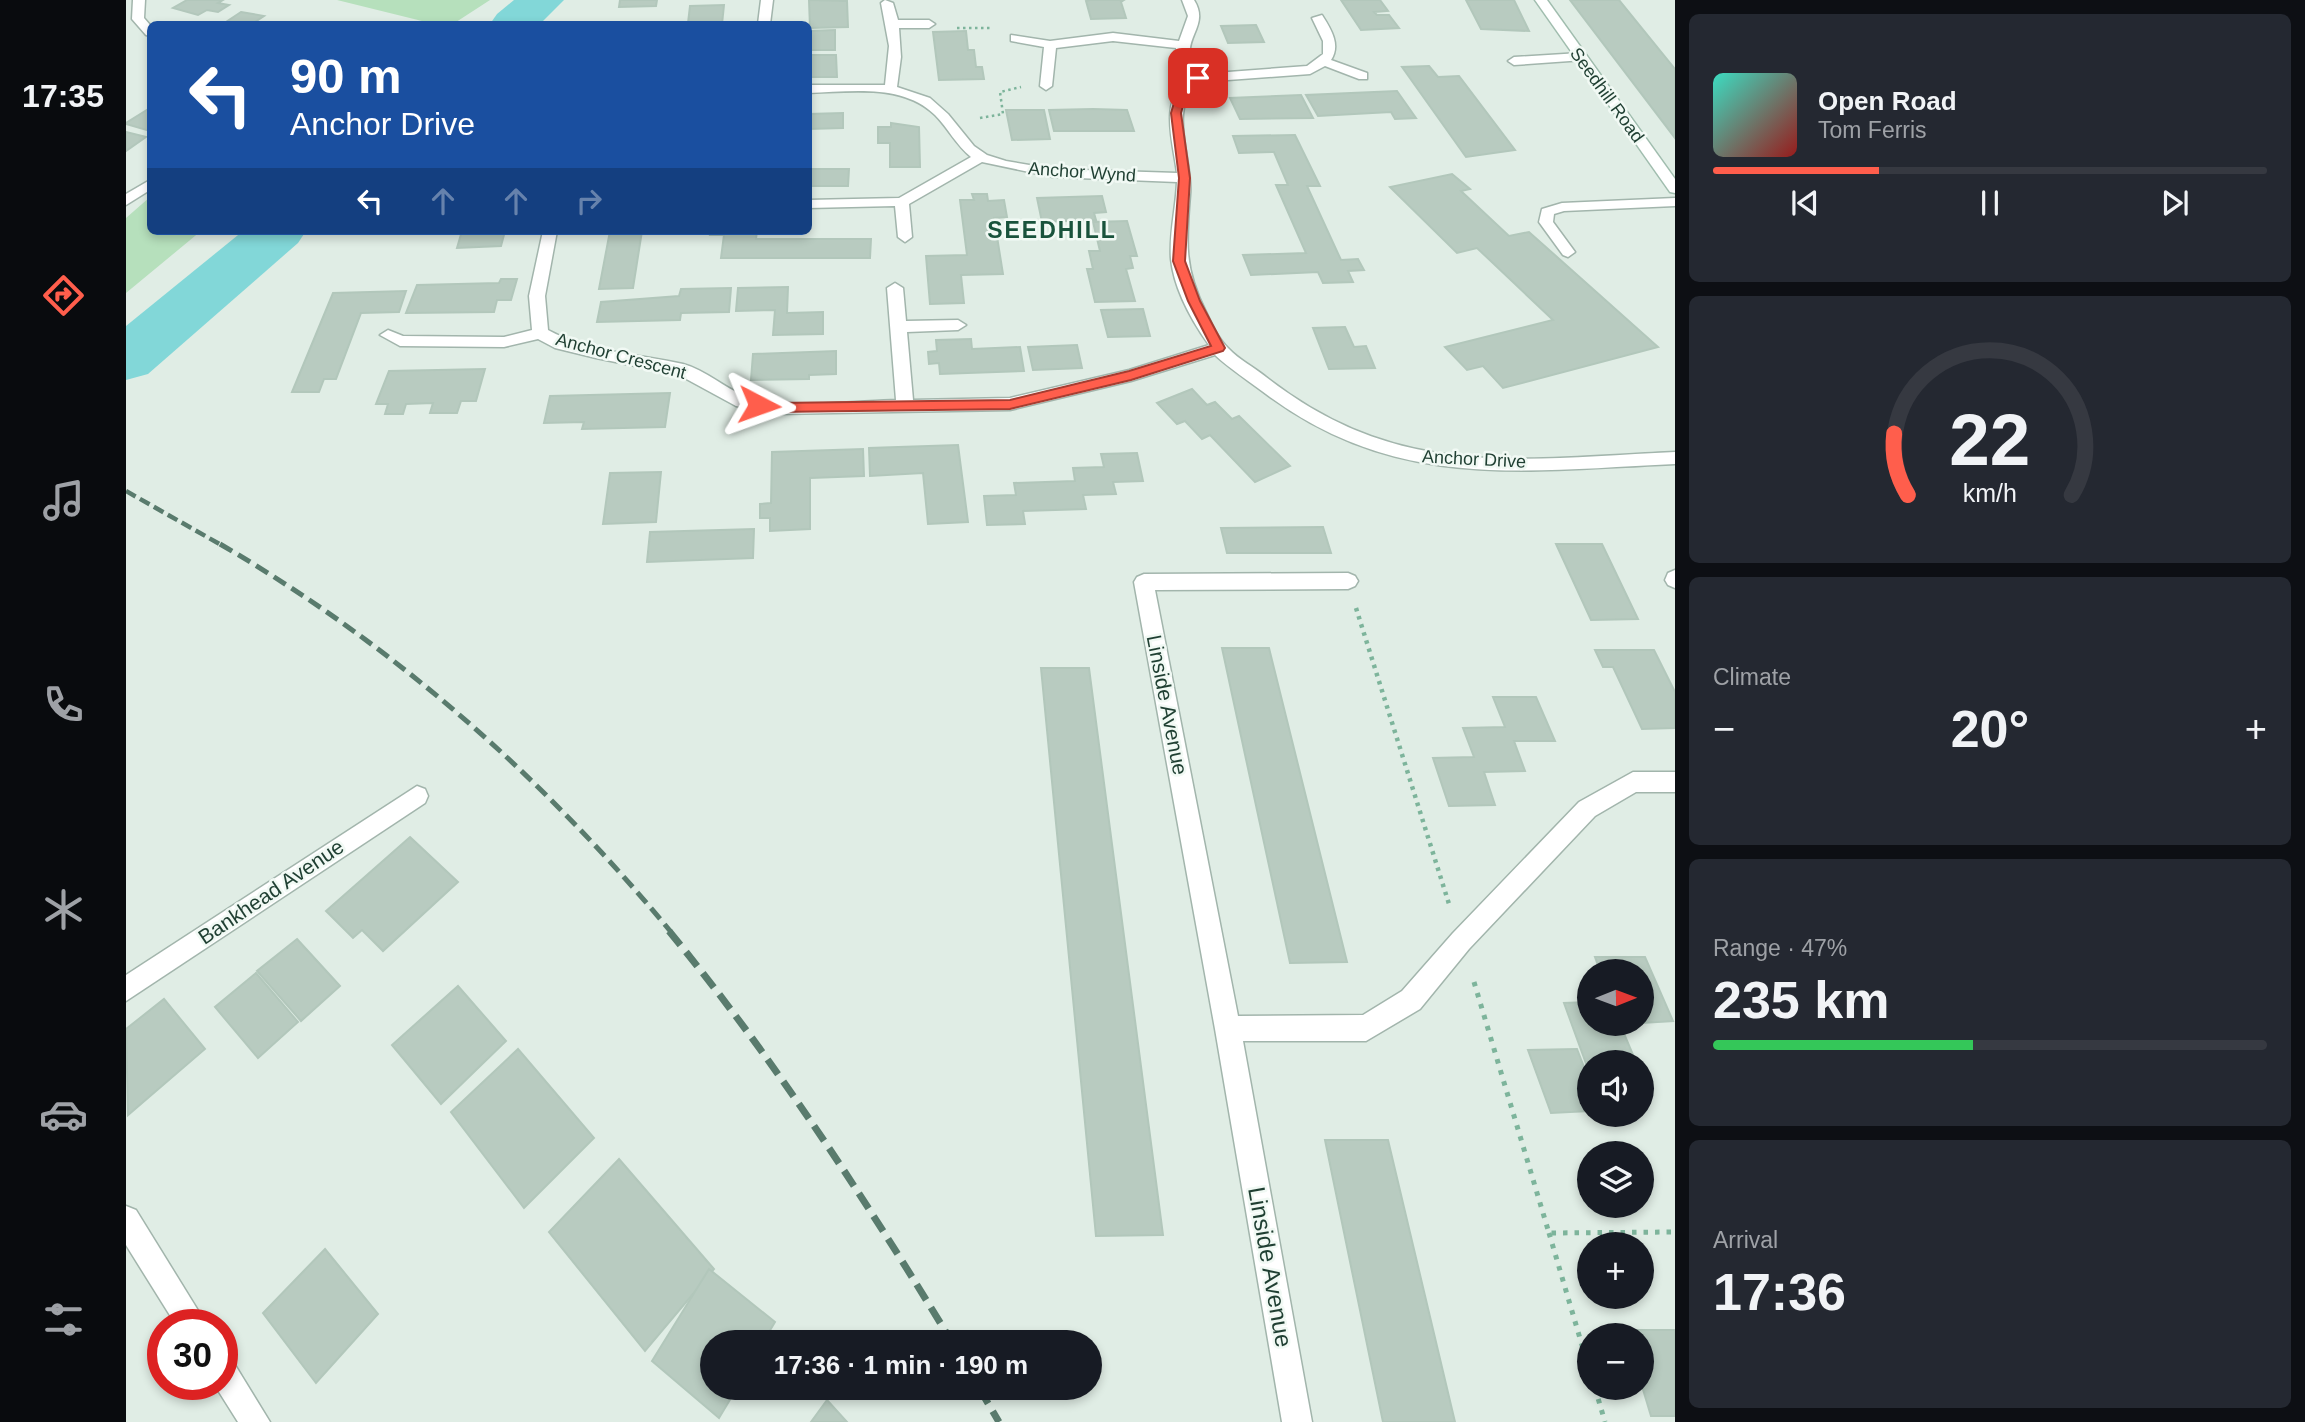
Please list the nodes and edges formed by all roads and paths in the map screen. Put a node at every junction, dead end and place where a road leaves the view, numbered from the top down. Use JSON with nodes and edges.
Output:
{"nodes":[{"id":1,"x":767,"y":0,"type":"edge"},
{"id":2,"x":1188,"y":0,"type":"edge"},
{"id":3,"x":1541,"y":0,"type":"edge"},
{"id":4,"x":134,"y":2,"type":"edge"},
{"id":5,"x":887,"y":2,"type":"dead end"},
{"id":6,"x":1318,"y":18,"type":"dead end"},
{"id":7,"x":764,"y":21,"type":"edge"},
{"id":8,"x":894,"y":23,"type":"junction"},
{"id":9,"x":929,"y":24,"type":"joint"},
{"id":10,"x":147,"y":29,"type":"edge"},
{"id":11,"x":1015,"y":38,"type":"joint"},
{"id":12,"x":1050,"y":45,"type":"junction"},
{"id":13,"x":1182,"y":46,"type":"junction"},
{"id":14,"x":1580,"y":57,"type":"junction"},
{"id":15,"x":1514,"y":61,"type":"dead end"},
{"id":16,"x":1325,"y":62,"type":"junction"},
{"id":17,"x":1363,"y":76,"type":"dead end"},
{"id":18,"x":1198,"y":78,"type":"junction"},
{"id":19,"x":1046,"y":86,"type":"joint"},
{"id":20,"x":812,"y":89,"type":"edge"},
{"id":21,"x":890,"y":90,"type":"junction"},
{"id":22,"x":948,"y":123,"type":"junction"},
{"id":23,"x":981,"y":158,"type":"junction"},
{"id":24,"x":1185,"y":178,"type":"junction"},
{"id":25,"x":147,"y":186,"type":"edge"},
{"id":26,"x":1675,"y":189,"type":"edge"},
{"id":27,"x":126,"y":201,"type":"edge"},
{"id":28,"x":902,"y":202,"type":"junction"},
{"id":29,"x":1675,"y":202,"type":"edge"},
{"id":30,"x":812,"y":204,"type":"edge"},
{"id":31,"x":549,"y":235,"type":"edge"},
{"id":32,"x":905,"y":237,"type":"dead end"},
{"id":33,"x":1568,"y":252,"type":"dead end"},
{"id":34,"x":895,"y":288,"type":"dead end"},
{"id":35,"x":958,"y":325,"type":"dead end"},
{"id":36,"x":898,"y":327,"type":"junction"},
{"id":37,"x":540,"y":333,"type":"junction"},
{"id":38,"x":388,"y":335,"type":"dead end"},
{"id":39,"x":1218,"y":348,"type":"junction"},
{"id":40,"x":905,"y":406,"type":"junction"},
{"id":41,"x":1675,"y":458,"type":"edge"},
{"id":42,"x":1348,"y":581,"type":"dead end"},
{"id":43,"x":1675,"y":782,"type":"edge"},
{"id":44,"x":417,"y":796,"type":"dead end"},
{"id":45,"x":126,"y":989,"type":"edge"},
{"id":46,"x":1228,"y":1029,"type":"junction"},
{"id":47,"x":126,"y":1220,"type":"edge"},
{"id":48,"x":1549,"y":1233,"type":"dead end"},
{"id":49,"x":183,"y":1309,"type":"edge"},
{"id":50,"x":1577,"y":1328,"type":"edge"},
{"id":51,"x":238,"y":1394,"type":"edge"},
{"id":52,"x":1599,"y":1400,"type":"edge"},
{"id":53,"x":256,"y":1422,"type":"edge"},
{"id":54,"x":1297,"y":1422,"type":"edge"},
{"id":55,"x":1605,"y":1422,"type":"edge"}],
"edges":[{"from":1,"to":7,"type":"street"},
{"from":2,"to":13,"type":"street"},
{"from":3,"to":14,"type":"street","name":"Seedhill Road"},
{"from":4,"to":10,"type":"street"},
{"from":5,"to":8,"type":"street"},
{"from":6,"to":16,"type":"street"},
{"from":8,"to":9,"type":"street"},
{"from":8,"to":21,"type":"street"},
{"from":9,"to":11,"type":"path"},
{"from":11,"to":12,"type":"street"},
{"from":12,"to":13,"type":"street"},
{"from":12,"to":19,"type":"street"},
{"from":13,"to":18,"type":"street"},
{"from":14,"to":15,"type":"street"},
{"from":14,"to":26,"type":"street","name":"Seedhill Road"},
{"from":16,"to":17,"type":"street"},
{"from":16,"to":18,"type":"street"},
{"from":18,"to":24,"type":"street","name":"Anchor Drive"},
{"from":19,"to":22,"type":"path"},
{"from":20,"to":21,"type":"street"},
{"from":21,"to":22,"type":"street"},
{"from":22,"to":23,"type":"street"},
{"from":23,"to":24,"type":"street","name":"Anchor Wynd"},
{"from":23,"to":28,"type":"street"},
{"from":24,"to":39,"type":"street","name":"Anchor Drive"},
{"from":25,"to":27,"type":"street"},
{"from":28,"to":30,"type":"street"},
{"from":28,"to":32,"type":"street"},
{"from":29,"to":33,"type":"street"},
{"from":31,"to":37,"type":"street","name":"Anchor Crescent"},
{"from":34,"to":36,"type":"street"},
{"from":35,"to":36,"type":"street"},
{"from":36,"to":40,"type":"street"},
{"from":37,"to":38,"type":"street","name":"Anchor Crescent"},
{"from":37,"to":40,"type":"street","name":"Anchor Crescent"},
{"from":39,"to":40,"type":"street","name":"Anchor Crescent"},
{"from":39,"to":41,"type":"street","name":"Anchor Drive"},
{"from":42,"to":46,"type":"street","name":"Linside Avenue"},
{"from":43,"to":46,"type":"street"},
{"from":44,"to":45,"type":"street","name":"Bankhead Avenue"},
{"from":46,"to":54,"type":"street","name":"Linside Avenue"},
{"from":47,"to":49,"type":"street"},
{"from":48,"to":50,"type":"path"},
{"from":51,"to":53,"type":"street"},
{"from":52,"to":55,"type":"path"}]}
